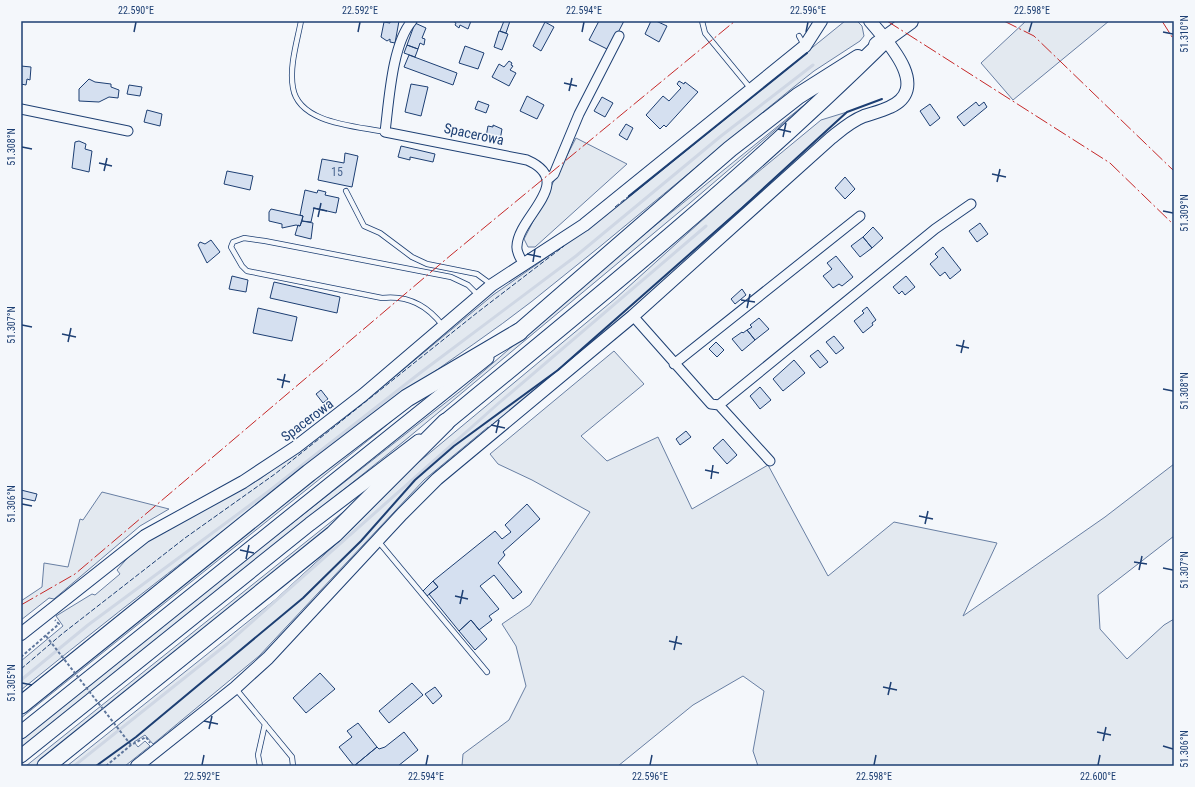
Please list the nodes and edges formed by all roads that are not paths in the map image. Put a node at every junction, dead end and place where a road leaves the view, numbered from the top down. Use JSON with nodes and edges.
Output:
{"nodes":[{"id":1,"x":302,"y":21,"type":"edge"},
{"id":2,"x":412,"y":21,"type":"edge"},
{"id":3,"x":702,"y":21,"type":"edge"},
{"id":4,"x":822,"y":21,"type":"edge"},
{"id":5,"x":870,"y":21,"type":"edge"},
{"id":6,"x":910,"y":21,"type":"edge"},
{"id":7,"x":620,"y":36,"type":"dead end"},
{"id":8,"x":885,"y":40,"type":"junction"},
{"id":9,"x":751,"y":89,"type":"junction"},
{"id":10,"x":21,"y":109,"type":"edge"},
{"id":11,"x":128,"y":131,"type":"dead end"},
{"id":12,"x":385,"y":132,"type":"junction"},
{"id":13,"x":547,"y":180,"type":"junction"},
{"id":14,"x":346,"y":192,"type":"dead end"},
{"id":15,"x":971,"y":204,"type":"dead end"},
{"id":16,"x":860,"y":216,"type":"dead end"},
{"id":17,"x":523,"y":263,"type":"junction"},
{"id":18,"x":492,"y":285,"type":"junction"},
{"id":19,"x":479,"y":296,"type":"junction"},
{"id":20,"x":633,"y":316,"type":"junction"},
{"id":21,"x":444,"y":326,"type":"junction"},
{"id":22,"x":519,"y":332,"type":"junction"},
{"id":23,"x":674,"y":364,"type":"junction"},
{"id":24,"x":719,"y":405,"type":"junction"},
{"id":25,"x":446,"y":422,"type":"junction"},
{"id":26,"x":770,"y":461,"type":"dead end"},
{"id":27,"x":378,"y":540,"type":"junction"},
{"id":28,"x":21,"y":634,"type":"edge"},
{"id":29,"x":487,"y":672,"type":"dead end"},
{"id":30,"x":235,"y":688,"type":"junction"},
{"id":31,"x":21,"y":705,"type":"edge"},
{"id":32,"x":266,"y":724,"type":"junction"},
{"id":33,"x":21,"y":732,"type":"edge"},
{"id":34,"x":21,"y":756,"type":"edge"},
{"id":35,"x":46,"y":766,"type":"edge"},
{"id":36,"x":137,"y":766,"type":"edge"},
{"id":37,"x":260,"y":766,"type":"edge"},
{"id":38,"x":293,"y":766,"type":"edge"}],
"edges":[{"from":1,"to":12,"type":"lane","name":"Spacerowa"},
{"from":2,"to":12,"type":"street"},
{"from":3,"to":9,"type":"lane"},
{"from":4,"to":9,"type":"street","name":"Spacerowa"},
{"from":5,"to":8,"type":"street"},
{"from":6,"to":8,"type":"highway"},
{"from":7,"to":13,"type":"street"},
{"from":8,"to":20,"type":"street"},
{"from":8,"to":22,"type":"highway"},
{"from":8,"to":25,"type":"highway"},
{"from":9,"to":17,"type":"street","name":"Spacerowa"},
{"from":10,"to":11,"type":"street"},
{"from":12,"to":13,"type":"street","name":"Spacerowa"},
{"from":13,"to":17,"type":"street"},
{"from":14,"to":18,"type":"lane"},
{"from":15,"to":24,"type":"street"},
{"from":16,"to":23,"type":"street"},
{"from":17,"to":18,"type":"street","name":"Spacerowa"},
{"from":18,"to":19,"type":"street","name":"Spacerowa"},
{"from":19,"to":21,"type":"street","name":"Spacerowa"},
{"from":19,"to":21,"type":"lane"},
{"from":20,"to":23,"type":"street"},
{"from":20,"to":27,"type":"street"},
{"from":21,"to":28,"type":"street","name":"Spacerowa"},
{"from":22,"to":31,"type":"highway"},
{"from":22,"to":33,"type":"main road"},
{"from":23,"to":24,"type":"street"},
{"from":24,"to":26,"type":"street"},
{"from":25,"to":34,"type":"main road"},
{"from":25,"to":35,"type":"highway"},
{"from":27,"to":29,"type":"lane"},
{"from":27,"to":30,"type":"street"},
{"from":30,"to":32,"type":"lane"},
{"from":30,"to":36,"type":"street"},
{"from":32,"to":37,"type":"lane"},
{"from":32,"to":38,"type":"lane"}]}
